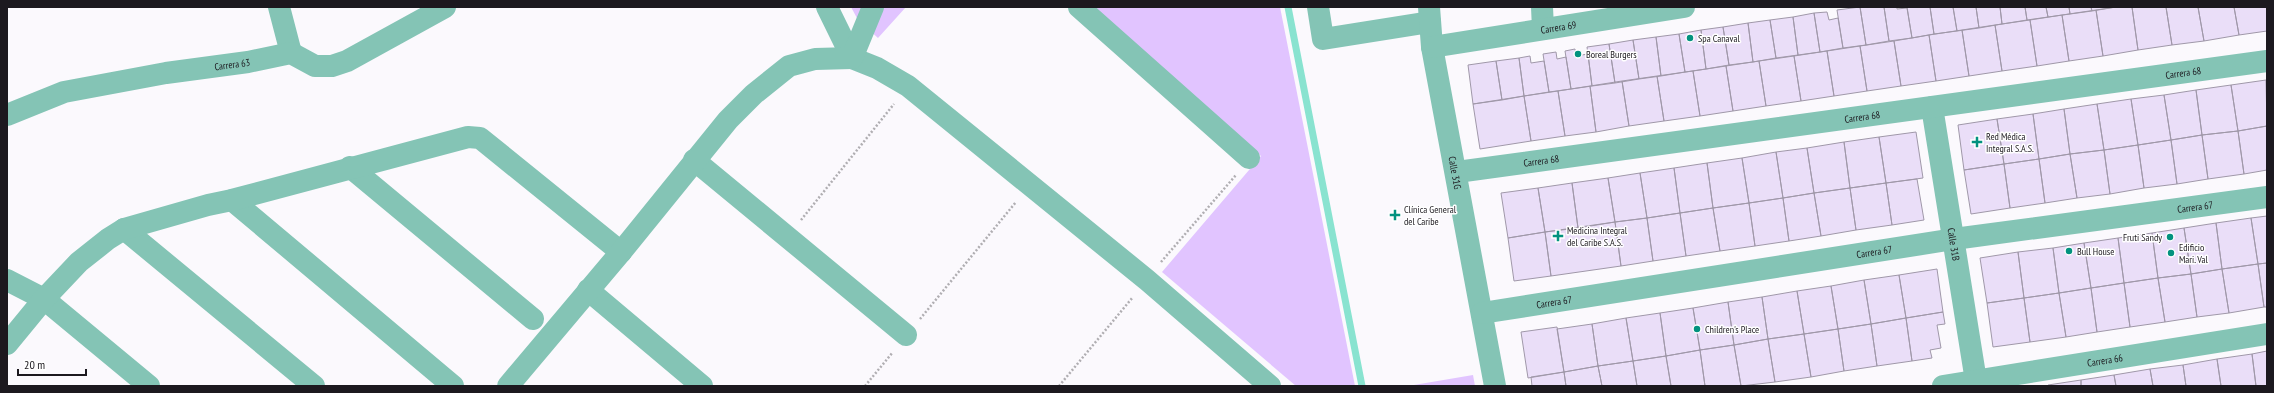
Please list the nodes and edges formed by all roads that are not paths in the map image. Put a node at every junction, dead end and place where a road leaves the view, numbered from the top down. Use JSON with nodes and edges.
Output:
{"nodes":[{"id":1,"x":279,"y":7,"type":"edge"},
{"id":2,"x":445,"y":7,"type":"edge"},
{"id":3,"x":827,"y":7,"type":"edge"},
{"id":4,"x":873,"y":7,"type":"edge"},
{"id":5,"x":1079,"y":7,"type":"edge"},
{"id":6,"x":1318,"y":7,"type":"edge"},
{"id":7,"x":1542,"y":7,"type":"edge"},
{"id":8,"x":1683,"y":7,"type":"edge"},
{"id":9,"x":1430,"y":15,"type":"edge"},
{"id":10,"x":1543,"y":29,"type":"junction"},
{"id":11,"x":1432,"y":47,"type":"junction"},
{"id":12,"x":291,"y":53,"type":"junction"},
{"id":13,"x":852,"y":58,"type":"junction"},
{"id":14,"x":2267,"y":61,"type":"edge"},
{"id":15,"x":1932,"y":107,"type":"junction"},
{"id":16,"x":7,"y":115,"type":"edge"},
{"id":17,"x":1249,"y":158,"type":"road end"},
{"id":18,"x":694,"y":160,"type":"junction"},
{"id":19,"x":350,"y":167,"type":"junction"},
{"id":20,"x":1457,"y":172,"type":"junction"},
{"id":21,"x":2267,"y":196,"type":"edge"},
{"id":22,"x":232,"y":200,"type":"junction"},
{"id":23,"x":124,"y":229,"type":"junction"},
{"id":24,"x":1954,"y":240,"type":"junction"},
{"id":25,"x":621,"y":252,"type":"junction"},
{"id":26,"x":7,"y":280,"type":"edge"},
{"id":27,"x":588,"y":290,"type":"junction"},
{"id":28,"x":44,"y":299,"type":"junction"},
{"id":29,"x":1482,"y":313,"type":"junction"},
{"id":30,"x":533,"y":319,"type":"dead end"},
{"id":31,"x":2267,"y":334,"type":"edge"},
{"id":32,"x":906,"y":335,"type":"road end"},
{"id":33,"x":7,"y":344,"type":"edge"},
{"id":34,"x":1976,"y":381,"type":"junction"},
{"id":35,"x":149,"y":386,"type":"edge"},
{"id":36,"x":314,"y":386,"type":"edge"},
{"id":37,"x":453,"y":386,"type":"edge"},
{"id":38,"x":508,"y":386,"type":"edge"},
{"id":39,"x":702,"y":386,"type":"edge"},
{"id":40,"x":1270,"y":386,"type":"edge"},
{"id":41,"x":1495,"y":386,"type":"edge"},
{"id":42,"x":1943,"y":386,"type":"edge"}],
"edges":[{"from":1,"to":12,"type":"street"},
{"from":2,"to":12,"type":"street"},
{"from":3,"to":13,"type":"street"},
{"from":4,"to":13,"type":"street"},
{"from":5,"to":17,"type":"street"},
{"from":6,"to":9,"type":"street"},
{"from":7,"to":10,"type":"street"},
{"from":8,"to":10,"type":"street","name":"Carrera 69"},
{"from":9,"to":11,"type":"street","name":"Calle 31G"},
{"from":10,"to":11,"type":"street","name":"Carrera 69"},
{"from":11,"to":20,"type":"street","name":"Calle 31G"},
{"from":12,"to":16,"type":"street","name":"Carrera 63"},
{"from":13,"to":18,"type":"street"},
{"from":13,"to":40,"type":"street"},
{"from":14,"to":15,"type":"street","name":"Carrera 68"},
{"from":15,"to":20,"type":"street","name":"Carrera 68"},
{"from":15,"to":24,"type":"street","name":"Calle 31B"},
{"from":18,"to":25,"type":"street"},
{"from":18,"to":32,"type":"street"},
{"from":19,"to":22,"type":"street"},
{"from":19,"to":25,"type":"street"},
{"from":19,"to":30,"type":"street"},
{"from":20,"to":29,"type":"street","name":"Calle 31G"},
{"from":21,"to":24,"type":"street","name":"Carrera 67"},
{"from":22,"to":23,"type":"street"},
{"from":22,"to":37,"type":"street"},
{"from":23,"to":28,"type":"street"},
{"from":23,"to":36,"type":"street"},
{"from":24,"to":29,"type":"street","name":"Carrera 67"},
{"from":24,"to":34,"type":"street","name":"Calle 31B"},
{"from":25,"to":27,"type":"street"},
{"from":26,"to":28,"type":"street"},
{"from":27,"to":38,"type":"street"},
{"from":27,"to":39,"type":"street"},
{"from":28,"to":33,"type":"street"},
{"from":28,"to":35,"type":"street"},
{"from":29,"to":41,"type":"street","name":"Calle 31G"},
{"from":31,"to":34,"type":"street","name":"Carrera 66"},
{"from":34,"to":42,"type":"street","name":"Carrera 66"}]}
